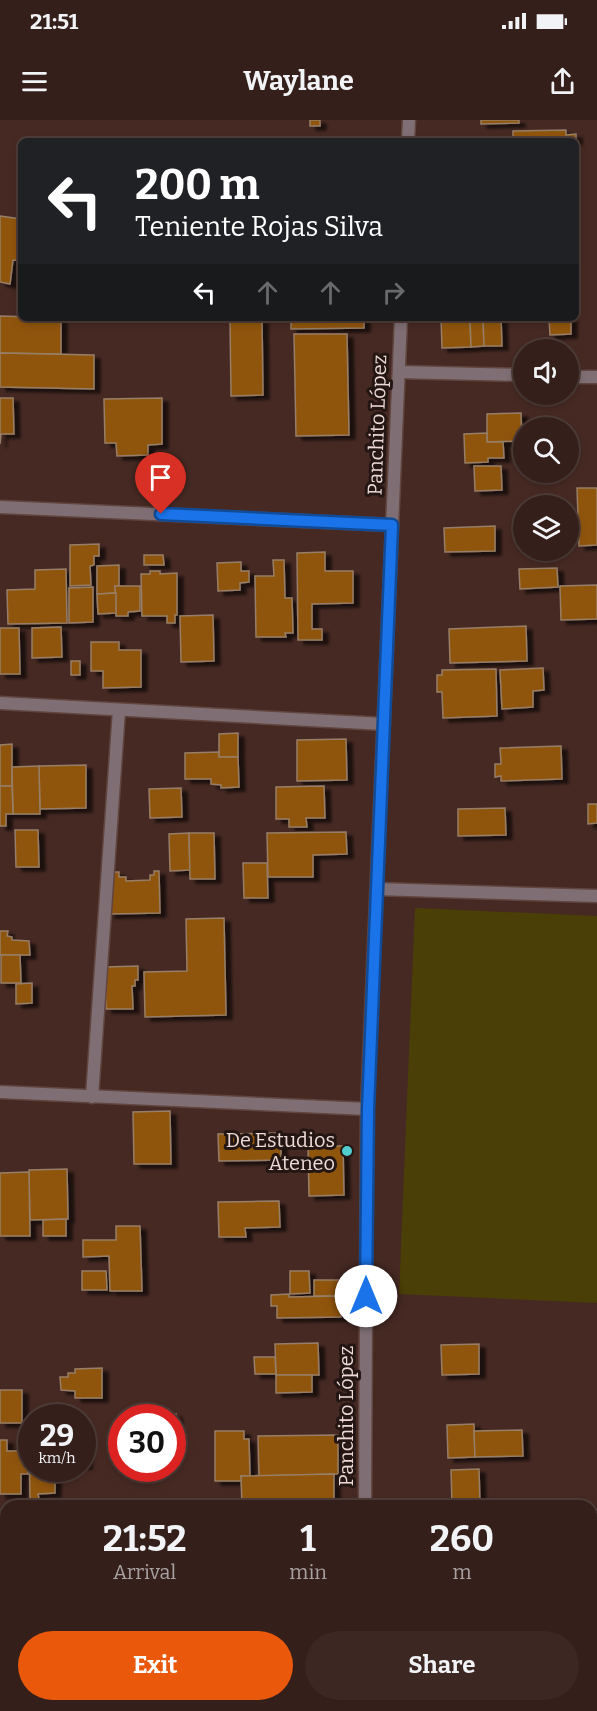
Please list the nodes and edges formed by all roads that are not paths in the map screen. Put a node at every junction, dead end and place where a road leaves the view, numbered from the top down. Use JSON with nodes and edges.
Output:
{"nodes":[{"id":1,"x":409,"y":120,"type":"edge"},
{"id":2,"x":408,"y":138,"type":"edge"},
{"id":3,"x":401,"y":321,"type":"edge"},
{"id":4,"x":399,"y":372,"type":"junction"},
{"id":5,"x":513,"y":375,"type":"edge"},
{"id":6,"x":579,"y":376,"type":"edge"},
{"id":7,"x":597,"y":377,"type":"edge"},
{"id":8,"x":0,"y":507,"type":"edge"},
{"id":9,"x":392,"y":525,"type":"junction"},
{"id":10,"x":0,"y":703,"type":"edge"},
{"id":11,"x":119,"y":710,"type":"junction"},
{"id":12,"x":384,"y":724,"type":"junction"},
{"id":13,"x":377,"y":889,"type":"junction"},
{"id":14,"x":597,"y":896,"type":"edge"},
{"id":15,"x":0,"y":1092,"type":"edge"},
{"id":16,"x":92,"y":1096,"type":"junction"},
{"id":17,"x":368,"y":1109,"type":"junction"},
{"id":18,"x":365,"y":1500,"type":"edge"}],
"edges":[{"from":1,"to":2,"type":"street"},
{"from":3,"to":4,"type":"street","name":"Panchito López"},
{"from":4,"to":5,"type":"street"},
{"from":4,"to":9,"type":"street","name":"Panchito López"},
{"from":6,"to":7,"type":"street"},
{"from":8,"to":9,"type":"street"},
{"from":9,"to":12,"type":"street","name":"Panchito López"},
{"from":10,"to":11,"type":"street"},
{"from":11,"to":12,"type":"street"},
{"from":11,"to":16,"type":"street"},
{"from":12,"to":13,"type":"street","name":"Panchito López"},
{"from":13,"to":14,"type":"street"},
{"from":13,"to":17,"type":"street","name":"Panchito López"},
{"from":15,"to":16,"type":"street"},
{"from":16,"to":17,"type":"street"},
{"from":17,"to":18,"type":"street","name":"Panchito López"}]}
